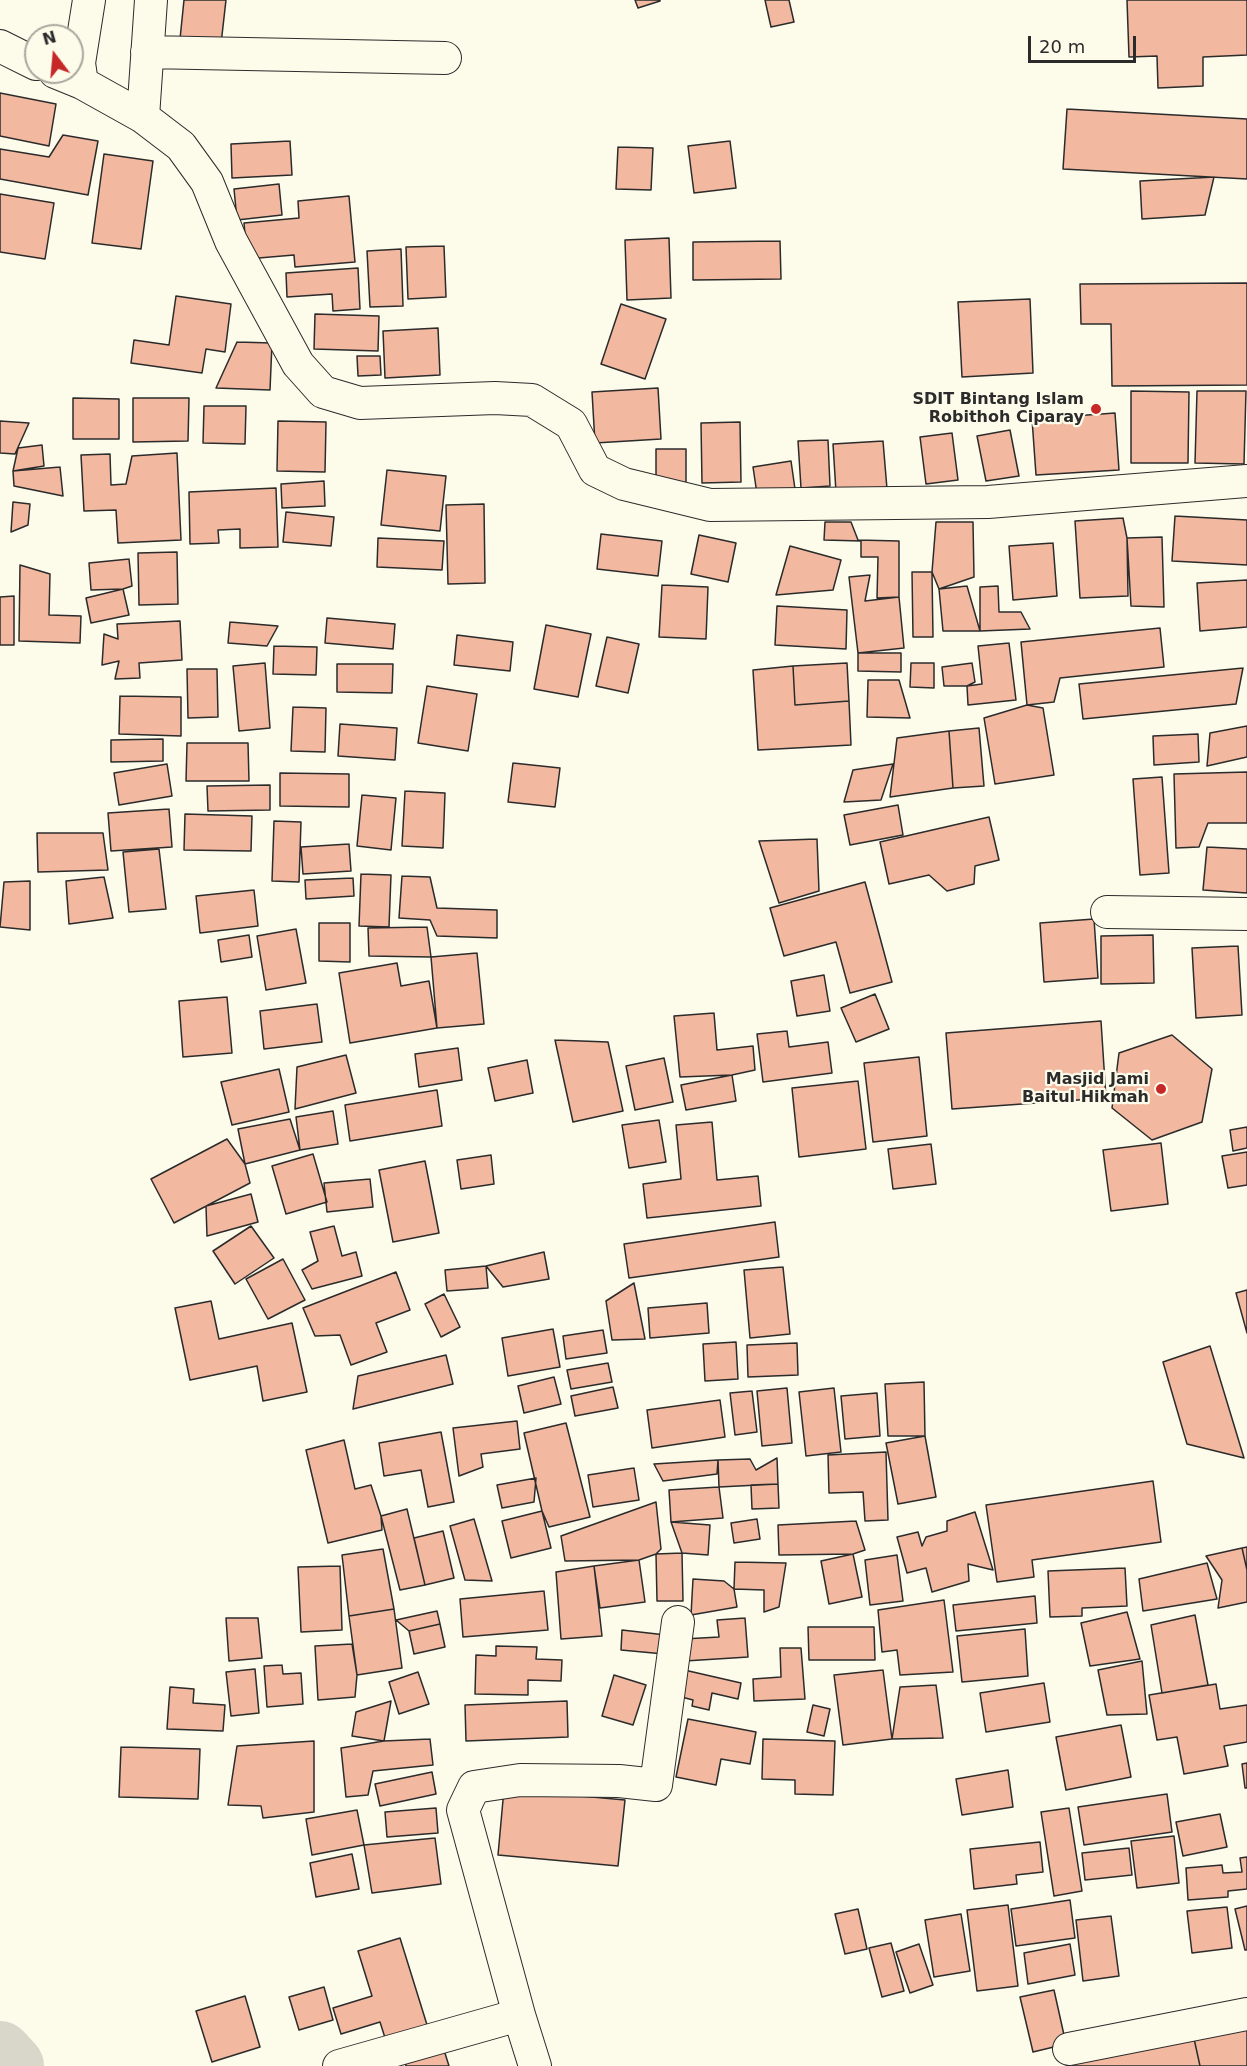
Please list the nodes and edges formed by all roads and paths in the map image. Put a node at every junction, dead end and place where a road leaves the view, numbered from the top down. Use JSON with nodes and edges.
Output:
{"nodes":[{"id":1,"x":89,"y":0,"type":"edge"},
{"id":2,"x":151,"y":0,"type":"edge"},
{"id":3,"x":84,"y":32,"type":"edge"},
{"id":4,"x":1,"y":48,"type":"edge"},
{"id":5,"x":147,"y":52,"type":"junction"},
{"id":6,"x":445,"y":58,"type":"dead end"},
{"id":7,"x":24,"y":59,"type":"edge"},
{"id":8,"x":80,"y":84,"type":"edge"},
{"id":9,"x":143,"y":117,"type":"junction"},
{"id":10,"x":1247,"y":480,"type":"edge"},
{"id":11,"x":1107,"y":912,"type":"dead end"},
{"id":12,"x":1247,"y":914,"type":"edge"},
{"id":13,"x":678,"y":1622,"type":"dead end"},
{"id":14,"x":1247,"y":2014,"type":"edge"},
{"id":15,"x":519,"y":2015,"type":"junction"},
{"id":16,"x":1070,"y":2049,"type":"dead end"},
{"id":17,"x":339,"y":2066,"type":"edge"},
{"id":18,"x":535,"y":2066,"type":"edge"}],
"edges":[{"from":1,"to":3,"type":"street"},
{"from":2,"to":5,"type":"street"},
{"from":4,"to":7,"type":"street"},
{"from":5,"to":6,"type":"street"},
{"from":5,"to":9,"type":"street"},
{"from":8,"to":9,"type":"street"},
{"from":9,"to":10,"type":"street"},
{"from":11,"to":12,"type":"street"},
{"from":13,"to":15,"type":"street"},
{"from":14,"to":16,"type":"street"},
{"from":15,"to":17,"type":"street"},
{"from":15,"to":18,"type":"street"}]}
